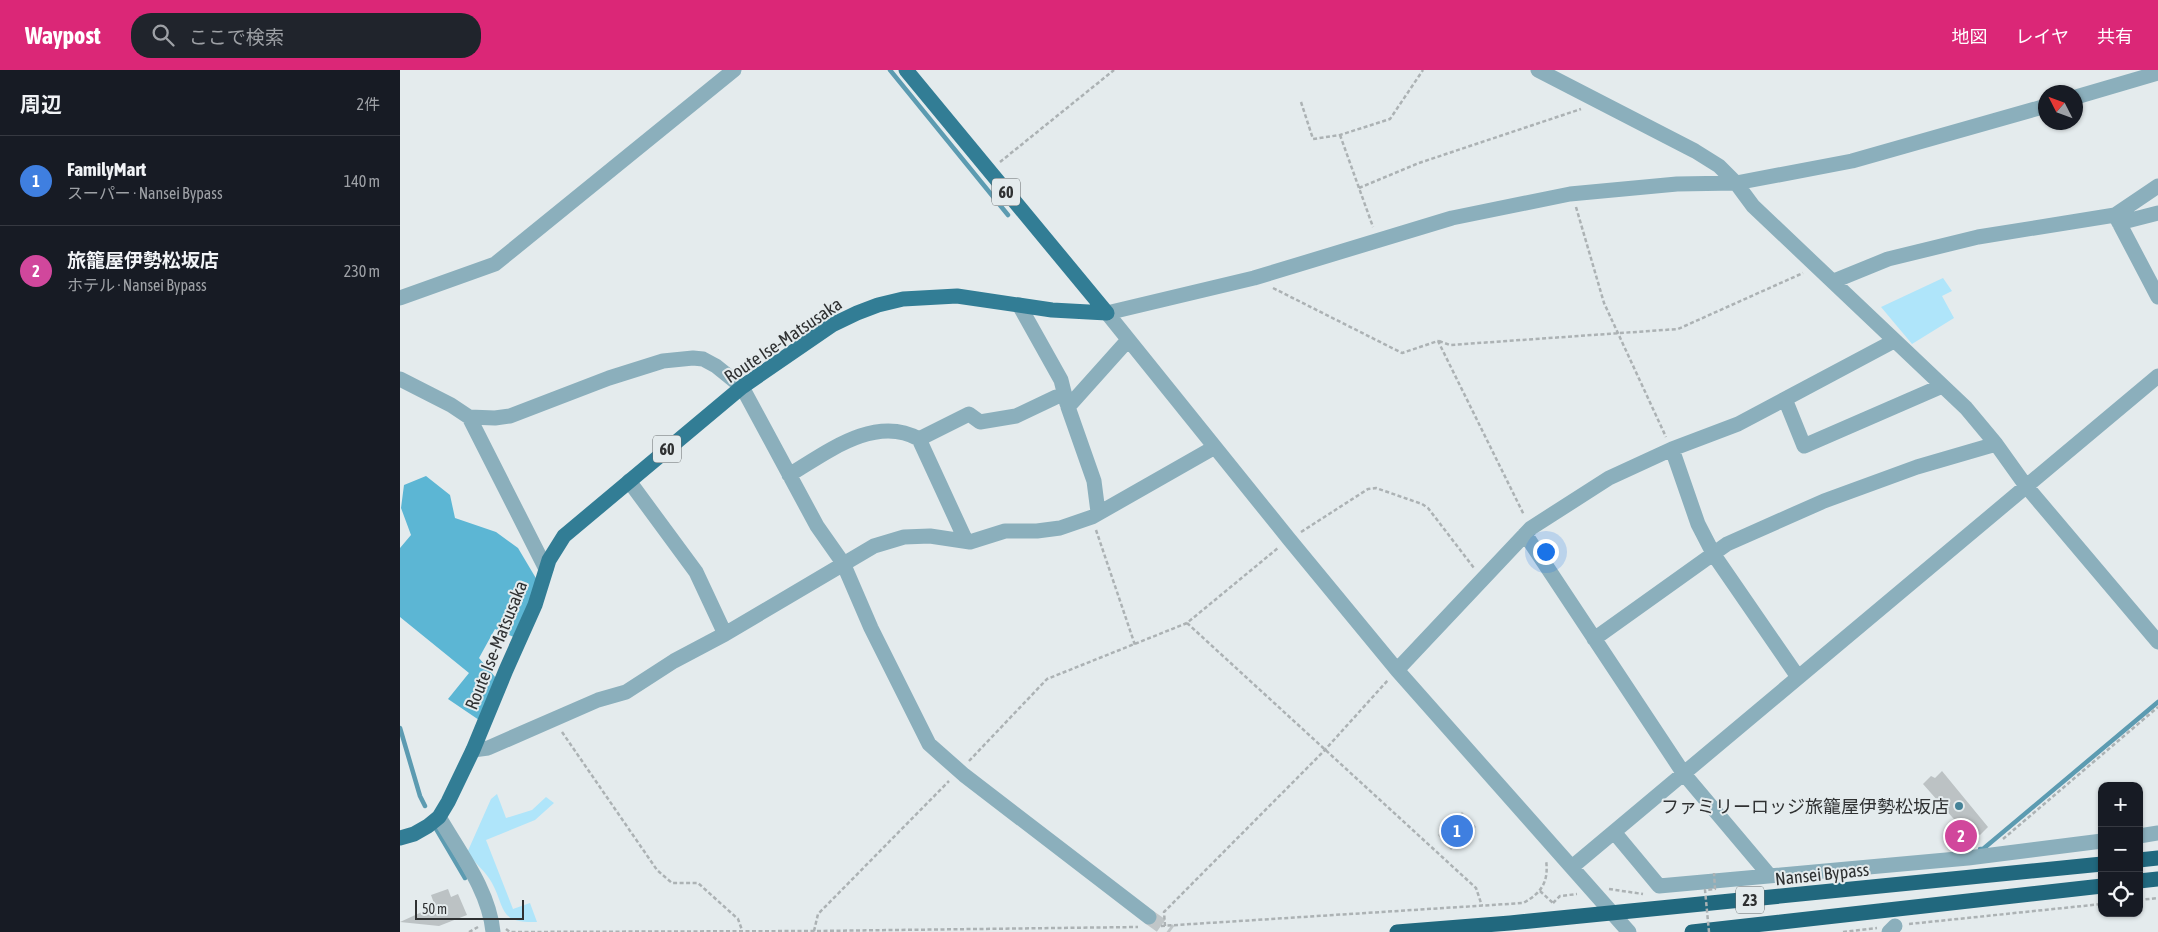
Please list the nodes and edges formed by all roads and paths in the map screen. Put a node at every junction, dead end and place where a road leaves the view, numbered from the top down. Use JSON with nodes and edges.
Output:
{"nodes":[{"id":1,"x":734,"y":70,"type":"edge"},
{"id":2,"x":906,"y":70,"type":"edge"},
{"id":3,"x":1114,"y":70,"type":"edge"},
{"id":4,"x":1423,"y":70,"type":"edge"},
{"id":5,"x":1538,"y":70,"type":"edge"},
{"id":6,"x":2158,"y":73,"type":"edge"},
{"id":7,"x":2083,"y":95,"type":"edge"},
{"id":8,"x":1301,"y":102,"type":"dead end"},
{"id":9,"x":1602,"y":103,"type":"junction"},
{"id":10,"x":2038,"y":108,"type":"edge"},
{"id":11,"x":1340,"y":135,"type":"junction"},
{"id":12,"x":989,"y":171,"type":"junction"},
{"id":13,"x":1736,"y":183,"type":"junction"},
{"id":14,"x":2158,"y":186,"type":"edge"},
{"id":15,"x":1359,"y":188,"type":"junction"},
{"id":16,"x":1570,"y":194,"type":"junction"},
{"id":17,"x":2158,"y":213,"type":"edge"},
{"id":18,"x":2117,"y":219,"type":"junction"},
{"id":19,"x":1378,"y":240,"type":"junction"},
{"id":20,"x":1818,"y":266,"type":"junction"},
{"id":21,"x":1254,"y":278,"type":"junction"},
{"id":22,"x":1834,"y":281,"type":"junction"},
{"id":23,"x":2158,"y":297,"type":"edge"},
{"id":24,"x":400,"y":298,"type":"edge"},
{"id":25,"x":1019,"y":305,"type":"junction"},
{"id":26,"x":1107,"y":314,"type":"junction"},
{"id":27,"x":1618,"y":333,"type":"junction"},
{"id":28,"x":1128,"y":340,"type":"junction"},
{"id":29,"x":1438,"y":341,"type":"junction"},
{"id":30,"x":1894,"y":341,"type":"junction"},
{"id":31,"x":2158,"y":376,"type":"edge"},
{"id":32,"x":400,"y":379,"type":"edge"},
{"id":33,"x":1942,"y":386,"type":"junction"},
{"id":34,"x":742,"y":387,"type":"junction"},
{"id":35,"x":1785,"y":399,"type":"junction"},
{"id":36,"x":1066,"y":401,"type":"junction"},
{"id":37,"x":469,"y":417,"type":"junction"},
{"id":38,"x":919,"y":439,"type":"junction"},
{"id":39,"x":1996,"y":444,"type":"junction"},
{"id":40,"x":1215,"y":448,"type":"junction"},
{"id":41,"x":1672,"y":450,"type":"junction"},
{"id":42,"x":789,"y":475,"type":"junction"},
{"id":43,"x":629,"y":481,"type":"junction"},
{"id":44,"x":2026,"y":486,"type":"junction"},
{"id":45,"x":1095,"y":514,"type":"junction"},
{"id":46,"x":1528,"y":531,"type":"junction"},
{"id":47,"x":1289,"y":539,"type":"junction"},
{"id":48,"x":966,"y":541,"type":"junction"},
{"id":49,"x":1714,"y":554,"type":"junction"},
{"id":50,"x":843,"y":563,"type":"junction"},
{"id":51,"x":546,"y":569,"type":"junction"},
{"id":52,"x":1482,"y":580,"type":"junction"},
{"id":53,"x":1187,"y":623,"type":"junction"},
{"id":54,"x":725,"y":634,"type":"junction"},
{"id":55,"x":1594,"y":639,"type":"junction"},
{"id":56,"x":2158,"y":642,"type":"edge"},
{"id":57,"x":1135,"y":645,"type":"junction"},
{"id":58,"x":1397,"y":670,"type":"junction"},
{"id":59,"x":1798,"y":677,"type":"junction"},
{"id":60,"x":2158,"y":707,"type":"edge"},
{"id":61,"x":554,"y":720,"type":"junction"},
{"id":62,"x":474,"y":750,"type":"junction"},
{"id":63,"x":1324,"y":750,"type":"junction"},
{"id":64,"x":959,"y":771,"type":"junction"},
{"id":65,"x":1684,"y":774,"type":"junction"},
{"id":66,"x":439,"y":817,"type":"junction"},
{"id":67,"x":1614,"y":832,"type":"junction"},
{"id":68,"x":2158,"y":833,"type":"edge"},
{"id":69,"x":2143,"y":835,"type":"edge"},
{"id":70,"x":400,"y":838,"type":"edge"},
{"id":71,"x":2098,"y":842,"type":"edge"},
{"id":72,"x":1545,"y":856,"type":"dead end"},
{"id":73,"x":1983,"y":856,"type":"junction"},
{"id":74,"x":2158,"y":858,"type":"edge"},
{"id":75,"x":2143,"y":860,"type":"edge"},
{"id":76,"x":2098,"y":864,"type":"edge"},
{"id":77,"x":1572,"y":867,"type":"junction"},
{"id":78,"x":1714,"y":872,"type":"dead end"},
{"id":79,"x":1770,"y":876,"type":"junction"},
{"id":80,"x":2158,"y":879,"type":"edge"},
{"id":81,"x":2143,"y":881,"type":"edge"},
{"id":82,"x":2098,"y":886,"type":"edge"},
{"id":83,"x":2158,"y":898,"type":"edge"},
{"id":84,"x":2143,"y":900,"type":"edge"},
{"id":85,"x":2098,"y":904,"type":"edge"},
{"id":86,"x":1482,"y":906,"type":"junction"},
{"id":87,"x":1612,"y":913,"type":"junction"},
{"id":88,"x":1150,"y":923,"type":"junction"},
{"id":89,"x":492,"y":925,"type":"edge"},
{"id":90,"x":1165,"y":926,"type":"junction"},
{"id":91,"x":1892,"y":929,"type":"edge"},
{"id":92,"x":742,"y":931,"type":"edge"},
{"id":93,"x":814,"y":931,"type":"edge"},
{"id":94,"x":469,"y":932,"type":"edge"},
{"id":95,"x":517,"y":932,"type":"edge"},
{"id":96,"x":1397,"y":932,"type":"edge"},
{"id":97,"x":1629,"y":932,"type":"edge"},
{"id":98,"x":1692,"y":932,"type":"edge"},
{"id":99,"x":1709,"y":932,"type":"edge"},
{"id":100,"x":1843,"y":932,"type":"edge"}],
"edges":[{"from":1,"to":24,"type":"street"},
{"from":2,"to":12,"type":"main road","number":"60"},
{"from":3,"to":12,"type":"path"},
{"from":4,"to":11,"type":"path"},
{"from":5,"to":9,"type":"street"},
{"from":6,"to":7,"type":"street"},
{"from":8,"to":11,"type":"path"},
{"from":9,"to":13,"type":"street"},
{"from":9,"to":15,"type":"path"},
{"from":10,"to":13,"type":"street"},
{"from":11,"to":15,"type":"path"},
{"from":12,"to":26,"type":"main road","number":"60"},
{"from":13,"to":16,"type":"street"},
{"from":13,"to":20,"type":"street"},
{"from":14,"to":18,"type":"street"},
{"from":15,"to":19,"type":"path"},
{"from":16,"to":19,"type":"street"},
{"from":16,"to":27,"type":"path"},
{"from":17,"to":18,"type":"street"},
{"from":18,"to":22,"type":"street"},
{"from":18,"to":23,"type":"street"},
{"from":19,"to":21,"type":"street"},
{"from":20,"to":22,"type":"street"},
{"from":20,"to":27,"type":"path"},
{"from":21,"to":26,"type":"street"},
{"from":21,"to":29,"type":"path"},
{"from":22,"to":30,"type":"street"},
{"from":25,"to":26,"type":"main road","name":"Route Ise-Matsusaka","number":"60"},
{"from":25,"to":34,"type":"main road","name":"Route Ise-Matsusaka","number":"60"},
{"from":25,"to":36,"type":"street"},
{"from":26,"to":28,"type":"street"},
{"from":27,"to":29,"type":"path"},
{"from":27,"to":41,"type":"path"},
{"from":28,"to":36,"type":"street"},
{"from":28,"to":40,"type":"street"},
{"from":29,"to":46,"type":"path"},
{"from":30,"to":33,"type":"street"},
{"from":30,"to":35,"type":"street"},
{"from":31,"to":44,"type":"street"},
{"from":32,"to":37,"type":"street"},
{"from":33,"to":35,"type":"street"},
{"from":33,"to":39,"type":"street"},
{"from":34,"to":37,"type":"street"},
{"from":34,"to":42,"type":"street"},
{"from":34,"to":43,"type":"main road","name":"Route Ise-Matsusaka","number":"60"},
{"from":35,"to":41,"type":"street"},
{"from":36,"to":38,"type":"street"},
{"from":36,"to":45,"type":"street"},
{"from":37,"to":51,"type":"street"},
{"from":38,"to":42,"type":"street"},
{"from":38,"to":48,"type":"street"},
{"from":39,"to":44,"type":"street"},
{"from":39,"to":49,"type":"street"},
{"from":40,"to":45,"type":"street"},
{"from":40,"to":47,"type":"street"},
{"from":41,"to":46,"type":"street"},
{"from":41,"to":49,"type":"street"},
{"from":42,"to":50,"type":"street"},
{"from":43,"to":51,"type":"main road","name":"Route Ise-Matsusaka","number":"60"},
{"from":43,"to":54,"type":"street"},
{"from":44,"to":56,"type":"street"},
{"from":44,"to":59,"type":"street"},
{"from":45,"to":48,"type":"street"},
{"from":45,"to":57,"type":"path"},
{"from":46,"to":52,"type":"street"},
{"from":46,"to":55,"type":"street"},
{"from":47,"to":52,"type":"path"},
{"from":47,"to":53,"type":"path"},
{"from":47,"to":58,"type":"street"},
{"from":48,"to":50,"type":"street"},
{"from":49,"to":55,"type":"street"},
{"from":49,"to":59,"type":"street"},
{"from":50,"to":54,"type":"street"},
{"from":50,"to":64,"type":"street"},
{"from":51,"to":62,"type":"main road","name":"Route Ise-Matsusaka","number":"60"},
{"from":52,"to":58,"type":"street"},
{"from":53,"to":57,"type":"path"},
{"from":53,"to":63,"type":"path"},
{"from":54,"to":61,"type":"street"},
{"from":55,"to":65,"type":"street"},
{"from":57,"to":64,"type":"path"},
{"from":58,"to":63,"type":"path"},
{"from":58,"to":77,"type":"street"},
{"from":59,"to":65,"type":"street"},
{"from":60,"to":73,"type":"path"},
{"from":61,"to":62,"type":"street"},
{"from":61,"to":92,"type":"path"},
{"from":62,"to":66,"type":"main road","name":"Route Ise-Matsusaka","number":"60"},
{"from":63,"to":86,"type":"path"},
{"from":63,"to":90,"type":"path"},
{"from":64,"to":88,"type":"street"},
{"from":64,"to":93,"type":"path"},
{"from":65,"to":67,"type":"street"},
{"from":65,"to":79,"type":"street"},
{"from":66,"to":70,"type":"main road","name":"Route Ise-Matsusaka","number":"60"},
{"from":66,"to":89,"type":"street"},
{"from":67,"to":77,"type":"street"},
{"from":67,"to":79,"type":"street"},
{"from":68,"to":69,"type":"street"},
{"from":71,"to":73,"type":"street"},
{"from":72,"to":86,"type":"path"},
{"from":73,"to":79,"type":"street"},
{"from":74,"to":75,"type":"highway"},
{"from":76,"to":87,"type":"highway","name":"Nansei Bypass","number":"23"},
{"from":77,"to":87,"type":"street"},
{"from":78,"to":99,"type":"path","bridge":true},
{"from":80,"to":81,"type":"highway"},
{"from":82,"to":98,"type":"highway","number":"23"},
{"from":83,"to":84,"type":"path"},
{"from":85,"to":91,"type":"path"},
{"from":86,"to":90,"type":"path"},
{"from":87,"to":96,"type":"highway","name":"Nansei Bypass","number":"23"},
{"from":87,"to":97,"type":"street"},
{"from":88,"to":90,"type":"path"},
{"from":88,"to":93,"type":"path"},
{"from":89,"to":94,"type":"path"},
{"from":89,"to":95,"type":"path"},
{"from":91,"to":100,"type":"path"},
{"from":92,"to":93,"type":"path"},
{"from":92,"to":95,"type":"path"}]}
